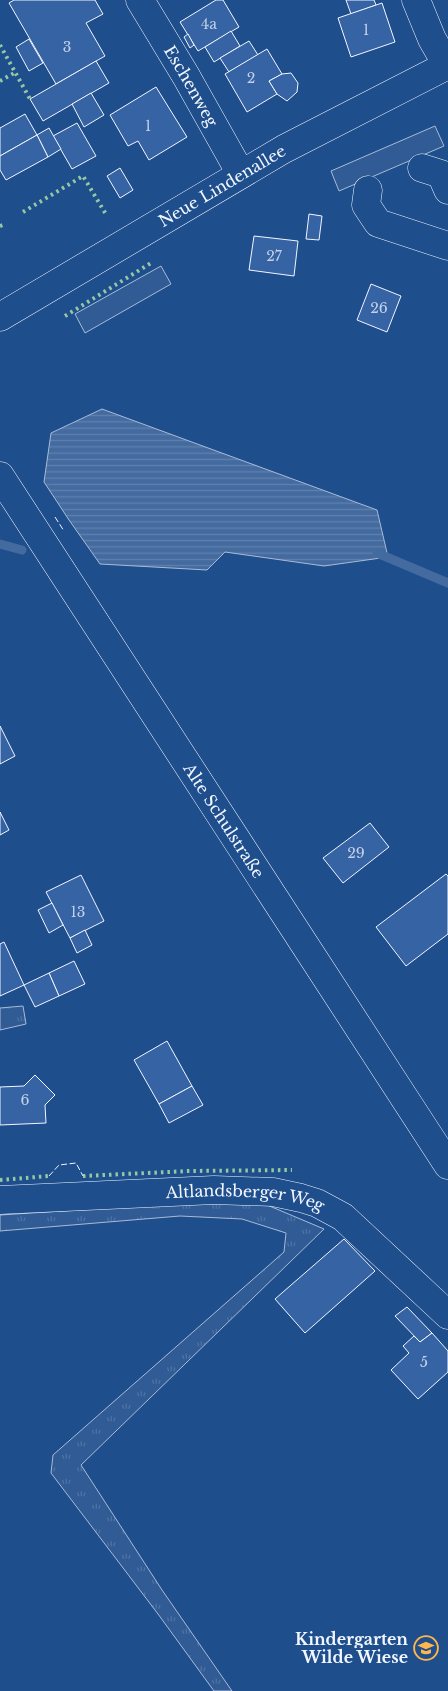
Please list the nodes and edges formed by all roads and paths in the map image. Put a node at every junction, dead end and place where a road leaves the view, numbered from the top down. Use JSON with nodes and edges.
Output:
{"nodes":[{"id":1,"x":140,"y":0,"type":"edge"},
{"id":2,"x":416,"y":0,"type":"edge"},
{"id":3,"x":447,"y":65,"type":"edge"},
{"id":4,"x":422,"y":168,"type":"dead end"},
{"id":5,"x":241,"y":174,"type":"junction"},
{"id":6,"x":368,"y":190,"type":"dead end"},
{"id":7,"x":448,"y":190,"type":"edge"},
{"id":8,"x":448,"y":246,"type":"edge"},
{"id":9,"x":0,"y":317,"type":"edge"},
{"id":10,"x":0,"y":476,"type":"edge"},
{"id":11,"x":448,"y":1165,"type":"edge"},
{"id":12,"x":0,"y":1200,"type":"edge"},
{"id":13,"x":448,"y":1315,"type":"edge"}],
"edges":[{"from":1,"to":5,"type":"street","name":"Eschenweg"},
{"from":2,"to":3,"type":"street"},
{"from":3,"to":5,"type":"street","name":"Neue Lindenallee"},
{"from":4,"to":7,"type":"street"},
{"from":5,"to":9,"type":"street","name":"Neue Lindenallee"},
{"from":6,"to":8,"type":"street"},
{"from":10,"to":11,"type":"street","name":"Alte Schulstraße"},
{"from":12,"to":13,"type":"street","name":"Altlandsberger Weg"}]}
